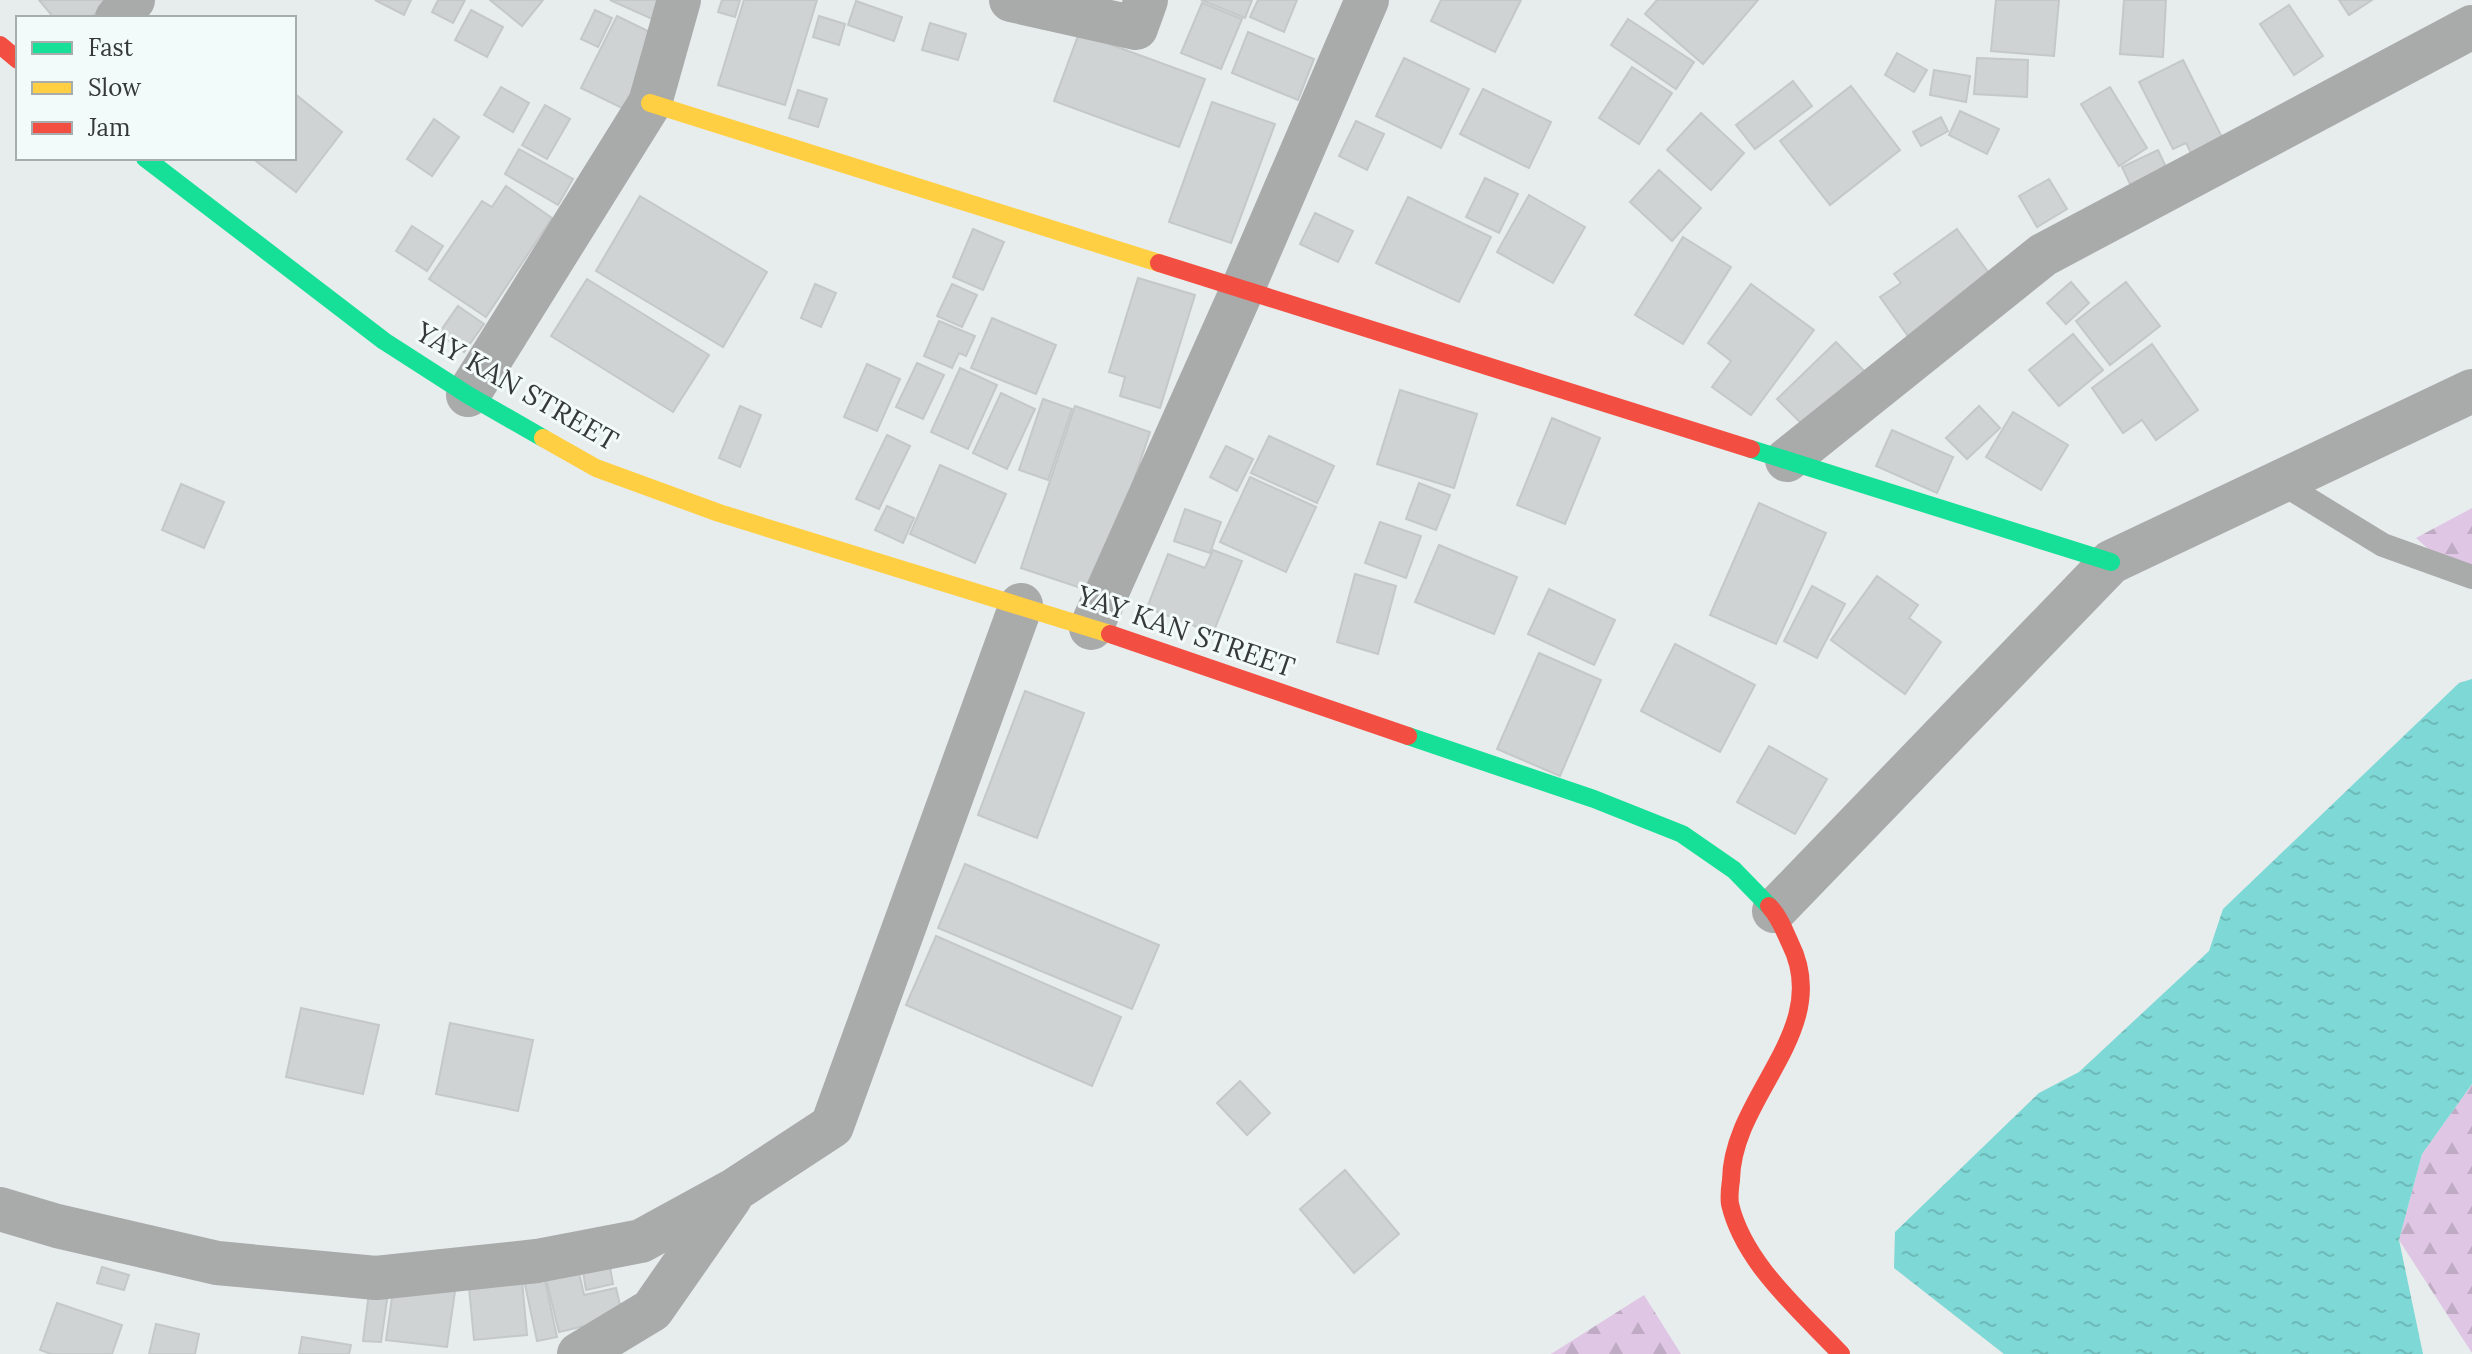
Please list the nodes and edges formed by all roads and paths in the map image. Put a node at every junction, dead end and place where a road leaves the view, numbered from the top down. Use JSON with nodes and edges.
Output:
{"nodes":[{"id":1,"x":133,"y":0,"type":"edge"},
{"id":2,"x":679,"y":0,"type":"edge"},
{"id":3,"x":1011,"y":0,"type":"edge"},
{"id":4,"x":1146,"y":0,"type":"edge"},
{"id":5,"x":1367,"y":0,"type":"edge"},
{"id":6,"x":119,"y":16,"type":"edge"},
{"id":7,"x":2472,"y":27,"type":"edge"},
{"id":8,"x":0,"y":45,"type":"edge"},
{"id":9,"x":16,"y":58,"type":"edge"},
{"id":10,"x":650,"y":103,"type":"junction"},
{"id":11,"x":148,"y":160,"type":"edge"},
{"id":12,"x":1243,"y":288,"type":"junction"},
{"id":13,"x":2472,"y":391,"type":"edge"},
{"id":14,"x":468,"y":395,"type":"junction"},
{"id":15,"x":1787,"y":460,"type":"junction"},
{"id":16,"x":2280,"y":482,"type":"junction"},
{"id":17,"x":2111,"y":562,"type":"junction"},
{"id":18,"x":2472,"y":577,"type":"edge"},
{"id":19,"x":1021,"y":605,"type":"junction"},
{"id":20,"x":1091,"y":628,"type":"junction"},
{"id":21,"x":1774,"y":911,"type":"junction"},
{"id":22,"x":736,"y":1189,"type":"junction"},
{"id":23,"x":0,"y":1209,"type":"edge"},
{"id":24,"x":579,"y":1354,"type":"edge"},
{"id":25,"x":1841,"y":1354,"type":"edge"}],
"edges":[{"from":1,"to":6,"type":"street"},
{"from":2,"to":10,"type":"street"},
{"from":3,"to":4,"type":"street"},
{"from":5,"to":12,"type":"street"},
{"from":7,"to":15,"type":"street"},
{"from":8,"to":9,"type":"main road"},
{"from":10,"to":12,"type":"main road"},
{"from":10,"to":14,"type":"street"},
{"from":11,"to":14,"type":"main road","name":"YAY KAN STREET"},
{"from":12,"to":15,"type":"main road"},
{"from":12,"to":20,"type":"street"},
{"from":13,"to":16,"type":"street"},
{"from":14,"to":19,"type":"main road","name":"YAY KAN STREET"},
{"from":15,"to":17,"type":"main road"},
{"from":16,"to":17,"type":"street"},
{"from":16,"to":18,"type":"lane"},
{"from":17,"to":21,"type":"street"},
{"from":19,"to":20,"type":"main road","name":"YAY KAN STREET"},
{"from":19,"to":22,"type":"street"},
{"from":20,"to":21,"type":"main road","name":"YAY KAN STREET"},
{"from":21,"to":25,"type":"main road","name":"YAY KAN STREET"},
{"from":22,"to":23,"type":"street"},
{"from":22,"to":24,"type":"street"}]}
